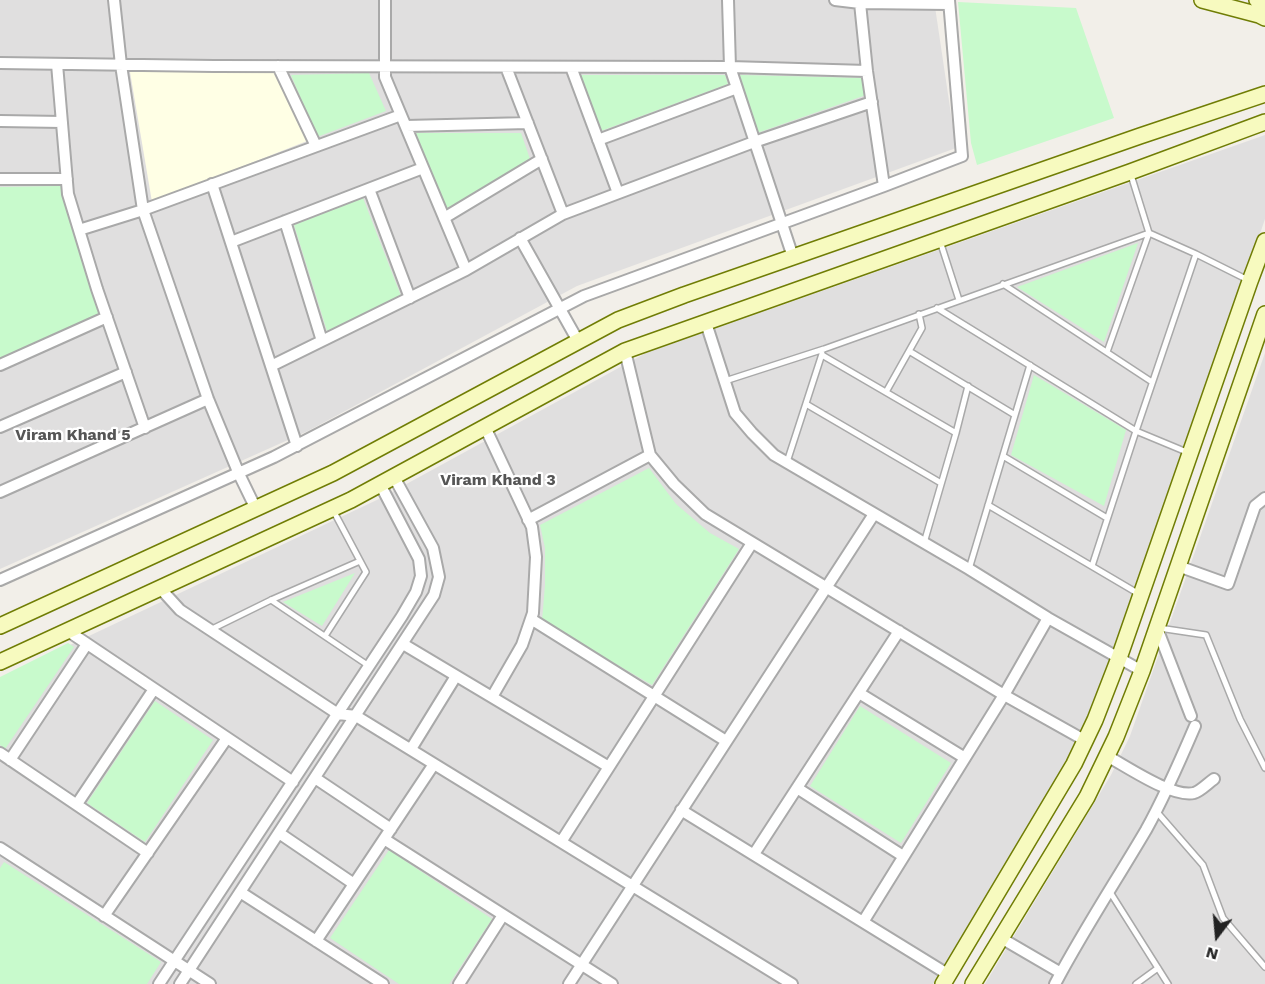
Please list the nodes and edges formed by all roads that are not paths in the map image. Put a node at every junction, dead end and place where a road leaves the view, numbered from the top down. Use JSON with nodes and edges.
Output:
{"nodes":[{"id":1,"x":114,"y":0,"type":"edge"},
{"id":2,"x":385,"y":0,"type":"edge"},
{"id":3,"x":728,"y":0,"type":"edge"},
{"id":4,"x":835,"y":0,"type":"edge"},
{"id":5,"x":1202,"y":0,"type":"edge"},
{"id":6,"x":1257,"y":0,"type":"edge"},
{"id":7,"x":949,"y":2,"type":"edge"},
{"id":8,"x":1265,"y":2,"type":"edge"},
{"id":9,"x":860,"y":3,"type":"junction"},
{"id":10,"x":1265,"y":18,"type":"edge"},
{"id":11,"x":0,"y":63,"type":"edge"},
{"id":12,"x":57,"y":64,"type":"junction"},
{"id":13,"x":121,"y":65,"type":"junction"},
{"id":14,"x":278,"y":66,"type":"junction"},
{"id":15,"x":385,"y":66,"type":"junction"},
{"id":16,"x":506,"y":67,"type":"junction"},
{"id":17,"x":571,"y":67,"type":"junction"},
{"id":18,"x":730,"y":67,"type":"junction"},
{"id":19,"x":867,"y":71,"type":"junction"},
{"id":20,"x":737,"y":88,"type":"junction"},
{"id":21,"x":1265,"y":94,"type":"edge"},
{"id":22,"x":872,"y":102,"type":"junction"},
{"id":23,"x":401,"y":115,"type":"junction"},
{"id":24,"x":0,"y":122,"type":"edge"},
{"id":25,"x":62,"y":122,"type":"junction"},
{"id":26,"x":1265,"y":122,"type":"edge"},
{"id":27,"x":528,"y":123,"type":"junction"},
{"id":28,"x":406,"y":126,"type":"junction"},
{"id":29,"x":598,"y":140,"type":"junction"},
{"id":30,"x":754,"y":142,"type":"junction"},
{"id":31,"x":316,"y":146,"type":"junction"},
{"id":32,"x":542,"y":159,"type":"junction"},
{"id":33,"x":423,"y":168,"type":"junction"},
{"id":34,"x":1130,"y":172,"type":"junction"},
{"id":35,"x":0,"y":179,"type":"edge"},
{"id":36,"x":67,"y":179,"type":"junction"},
{"id":37,"x":212,"y":184,"type":"junction"},
{"id":38,"x":884,"y":186,"type":"junction"},
{"id":39,"x":369,"y":189,"type":"junction"},
{"id":40,"x":618,"y":193,"type":"junction"},
{"id":41,"x":143,"y":210,"type":"junction"},
{"id":42,"x":563,"y":214,"type":"junction"},
{"id":43,"x":444,"y":218,"type":"junction"},
{"id":44,"x":285,"y":221,"type":"junction"},
{"id":45,"x":781,"y":223,"type":"junction"},
{"id":46,"x":79,"y":230,"type":"junction"},
{"id":47,"x":1149,"y":233,"type":"junction"},
{"id":48,"x":520,"y":238,"type":"junction"},
{"id":49,"x":940,"y":240,"type":"junction"},
{"id":50,"x":1265,"y":241,"type":"edge"},
{"id":51,"x":231,"y":242,"type":"junction"},
{"id":52,"x":1196,"y":254,"type":"junction"},
{"id":53,"x":793,"y":257,"type":"junction"},
{"id":54,"x":466,"y":270,"type":"junction"},
{"id":55,"x":1250,"y":281,"type":"junction"},
{"id":56,"x":1003,"y":284,"type":"junction"},
{"id":57,"x":410,"y":298,"type":"junction"},
{"id":58,"x":959,"y":300,"type":"junction"},
{"id":59,"x":560,"y":308,"type":"junction"},
{"id":60,"x":937,"y":308,"type":"junction"},
{"id":61,"x":919,"y":314,"type":"junction"},
{"id":62,"x":1265,"y":314,"type":"edge"},
{"id":63,"x":107,"y":317,"type":"junction"},
{"id":64,"x":706,"y":323,"type":"junction"},
{"id":65,"x":322,"y":341,"type":"junction"},
{"id":66,"x":578,"y":341,"type":"junction"},
{"id":67,"x":625,"y":351,"type":"junction"},
{"id":68,"x":909,"y":351,"type":"junction"},
{"id":69,"x":823,"y":352,"type":"junction"},
{"id":70,"x":1107,"y":352,"type":"junction"},
{"id":71,"x":0,"y":365,"type":"edge"},
{"id":72,"x":1030,"y":365,"type":"junction"},
{"id":73,"x":271,"y":366,"type":"junction"},
{"id":74,"x":126,"y":372,"type":"junction"},
{"id":75,"x":725,"y":381,"type":"junction"},
{"id":76,"x":1152,"y":382,"type":"junction"},
{"id":77,"x":968,"y":386,"type":"junction"},
{"id":78,"x":886,"y":392,"type":"junction"},
{"id":79,"x":208,"y":399,"type":"junction"},
{"id":80,"x":806,"y":404,"type":"junction"},
{"id":81,"x":1015,"y":415,"type":"junction"},
{"id":82,"x":0,"y":427,"type":"edge"},
{"id":83,"x":485,"y":427,"type":"junction"},
{"id":84,"x":145,"y":428,"type":"junction"},
{"id":85,"x":1136,"y":431,"type":"junction"},
{"id":86,"x":956,"y":433,"type":"junction"},
{"id":87,"x":297,"y":446,"type":"junction"},
{"id":88,"x":1190,"y":454,"type":"junction"},
{"id":89,"x":650,"y":455,"type":"junction"},
{"id":90,"x":1003,"y":456,"type":"junction"},
{"id":91,"x":787,"y":463,"type":"junction"},
{"id":92,"x":239,"y":474,"type":"junction"},
{"id":93,"x":394,"y":477,"type":"junction"},
{"id":94,"x":941,"y":483,"type":"junction"},
{"id":95,"x":380,"y":484,"type":"junction"},
{"id":96,"x":0,"y":492,"type":"edge"},
{"id":97,"x":1265,"y":498,"type":"edge"},
{"id":98,"x":988,"y":505,"type":"junction"},
{"id":99,"x":256,"y":509,"type":"junction"},
{"id":100,"x":333,"y":509,"type":"junction"},
{"id":101,"x":874,"y":514,"type":"junction"},
{"id":102,"x":1107,"y":518,"type":"junction"},
{"id":103,"x":528,"y":520,"type":"junction"},
{"id":104,"x":752,"y":543,"type":"junction"},
{"id":105,"x":924,"y":543,"type":"junction"},
{"id":106,"x":360,"y":561,"type":"junction"},
{"id":107,"x":1092,"y":566,"type":"junction"},
{"id":108,"x":1178,"y":566,"type":"junction"},
{"id":109,"x":969,"y":569,"type":"junction"},
{"id":110,"x":0,"y":580,"type":"edge"},
{"id":111,"x":160,"y":588,"type":"junction"},
{"id":112,"x":826,"y":588,"type":"junction"},
{"id":113,"x":1141,"y":595,"type":"junction"},
{"id":114,"x":271,"y":600,"type":"junction"},
{"id":115,"x":1048,"y":618,"type":"junction"},
{"id":116,"x":531,"y":620,"type":"junction"},
{"id":117,"x":0,"y":626,"type":"edge"},
{"id":118,"x":1157,"y":628,"type":"junction"},
{"id":119,"x":210,"y":630,"type":"junction"},
{"id":120,"x":68,"y":631,"type":"junction"},
{"id":121,"x":899,"y":631,"type":"junction"},
{"id":122,"x":325,"y":636,"type":"junction"},
{"id":123,"x":87,"y":644,"type":"junction"},
{"id":124,"x":403,"y":644,"type":"junction"},
{"id":125,"x":1119,"y":658,"type":"junction"},
{"id":126,"x":0,"y":662,"type":"edge"},
{"id":127,"x":369,"y":666,"type":"junction"},
{"id":128,"x":1142,"y":671,"type":"junction"},
{"id":129,"x":456,"y":676,"type":"junction"},
{"id":130,"x":154,"y":689,"type":"junction"},
{"id":131,"x":859,"y":693,"type":"junction"},
{"id":132,"x":1004,"y":694,"type":"junction"},
{"id":133,"x":654,"y":696,"type":"junction"},
{"id":134,"x":492,"y":697,"type":"junction"},
{"id":135,"x":338,"y":714,"type":"junction"},
{"id":136,"x":356,"y":716,"type":"junction"},
{"id":137,"x":227,"y":738,"type":"junction"},
{"id":138,"x":726,"y":741,"type":"junction"},
{"id":139,"x":1086,"y":741,"type":"junction"},
{"id":140,"x":411,"y":750,"type":"junction"},
{"id":141,"x":0,"y":753,"type":"edge"},
{"id":142,"x":1107,"y":756,"type":"junction"},
{"id":143,"x":965,"y":758,"type":"junction"},
{"id":144,"x":10,"y":760,"type":"junction"},
{"id":145,"x":434,"y":764,"type":"junction"},
{"id":146,"x":609,"y":767,"type":"junction"},
{"id":147,"x":1265,"y":768,"type":"edge"},
{"id":148,"x":315,"y":778,"type":"junction"},
{"id":149,"x":1214,"y":779,"type":"dead end"},
{"id":150,"x":293,"y":782,"type":"junction"},
{"id":151,"x":797,"y":788,"type":"junction"},
{"id":152,"x":1167,"y":789,"type":"junction"},
{"id":153,"x":77,"y":804,"type":"junction"},
{"id":154,"x":681,"y":810,"type":"junction"},
{"id":155,"x":1156,"y":811,"type":"junction"},
{"id":156,"x":391,"y":829,"type":"junction"},
{"id":157,"x":279,"y":833,"type":"junction"},
{"id":158,"x":384,"y":839,"type":"junction"},
{"id":159,"x":561,"y":842,"type":"junction"},
{"id":160,"x":1,"y":850,"type":"edge"},
{"id":161,"x":148,"y":853,"type":"junction"},
{"id":162,"x":754,"y":854,"type":"junction"},
{"id":163,"x":903,"y":856,"type":"junction"},
{"id":164,"x":354,"y":884,"type":"junction"},
{"id":165,"x":632,"y":885,"type":"junction"},
{"id":166,"x":1109,"y":891,"type":"junction"},
{"id":167,"x":240,"y":892,"type":"junction"},
{"id":168,"x":104,"y":915,"type":"junction"},
{"id":169,"x":503,"y":915,"type":"junction"},
{"id":170,"x":863,"y":922,"type":"junction"},
{"id":171,"x":1000,"y":938,"type":"junction"},
{"id":172,"x":316,"y":941,"type":"junction"},
{"id":173,"x":174,"y":960,"type":"junction"},
{"id":174,"x":581,"y":964,"type":"junction"},
{"id":175,"x":1265,"y":967,"type":"edge"},
{"id":176,"x":1158,"y":968,"type":"junction"},
{"id":177,"x":189,"y":970,"type":"junction"},
{"id":178,"x":1061,"y":974,"type":"junction"},
{"id":179,"x":946,"y":979,"type":"edge"},
{"id":180,"x":159,"y":984,"type":"edge"},
{"id":181,"x":180,"y":984,"type":"edge"},
{"id":182,"x":210,"y":984,"type":"edge"},
{"id":183,"x":383,"y":984,"type":"edge"},
{"id":184,"x":459,"y":984,"type":"edge"},
{"id":185,"x":569,"y":984,"type":"edge"},
{"id":186,"x":612,"y":984,"type":"edge"},
{"id":187,"x":792,"y":984,"type":"edge"},
{"id":188,"x":973,"y":984,"type":"edge"},
{"id":189,"x":1055,"y":984,"type":"edge"},
{"id":190,"x":1136,"y":984,"type":"edge"},
{"id":191,"x":1168,"y":984,"type":"edge"}],
"edges":[{"from":1,"to":13,"type":"street"},
{"from":2,"to":15,"type":"street"},
{"from":3,"to":18,"type":"street"},
{"from":4,"to":9,"type":"street"},
{"from":5,"to":10,"type":"street"},
{"from":6,"to":8,"type":"street"},
{"from":7,"to":9,"type":"street"},
{"from":7,"to":38,"type":"street"},
{"from":9,"to":19,"type":"street"},
{"from":11,"to":12,"type":"street"},
{"from":12,"to":13,"type":"street"},
{"from":12,"to":25,"type":"street"},
{"from":13,"to":14,"type":"street"},
{"from":13,"to":41,"type":"street"},
{"from":14,"to":15,"type":"street"},
{"from":14,"to":31,"type":"street"},
{"from":15,"to":16,"type":"street"},
{"from":15,"to":23,"type":"street"},
{"from":16,"to":17,"type":"street"},
{"from":16,"to":27,"type":"street"},
{"from":17,"to":18,"type":"street"},
{"from":17,"to":29,"type":"street"},
{"from":18,"to":19,"type":"street"},
{"from":18,"to":20,"type":"street"},
{"from":19,"to":22,"type":"street"},
{"from":20,"to":29,"type":"street"},
{"from":20,"to":30,"type":"street"},
{"from":21,"to":53,"type":"street"},
{"from":22,"to":30,"type":"street"},
{"from":22,"to":38,"type":"street"},
{"from":23,"to":28,"type":"street"},
{"from":23,"to":31,"type":"street"},
{"from":24,"to":25,"type":"street"},
{"from":25,"to":36,"type":"street"},
{"from":26,"to":34,"type":"street"},
{"from":27,"to":28,"type":"street"},
{"from":27,"to":32,"type":"street"},
{"from":28,"to":33,"type":"street"},
{"from":29,"to":40,"type":"street"},
{"from":30,"to":40,"type":"street"},
{"from":30,"to":45,"type":"street"},
{"from":31,"to":37,"type":"street"},
{"from":32,"to":42,"type":"street"},
{"from":32,"to":43,"type":"street"},
{"from":33,"to":39,"type":"street"},
{"from":33,"to":43,"type":"street"},
{"from":34,"to":47,"type":"lane"},
{"from":34,"to":49,"type":"street"},
{"from":35,"to":36,"type":"street"},
{"from":36,"to":46,"type":"street"},
{"from":37,"to":41,"type":"street"},
{"from":37,"to":51,"type":"street"},
{"from":38,"to":45,"type":"street"},
{"from":39,"to":44,"type":"street"},
{"from":39,"to":57,"type":"street"},
{"from":40,"to":42,"type":"street"},
{"from":41,"to":46,"type":"street"},
{"from":41,"to":79,"type":"street"},
{"from":42,"to":48,"type":"street"},
{"from":43,"to":54,"type":"street"},
{"from":44,"to":51,"type":"street"},
{"from":44,"to":65,"type":"street"},
{"from":45,"to":53,"type":"street"},
{"from":45,"to":59,"type":"street"},
{"from":46,"to":63,"type":"street"},
{"from":47,"to":52,"type":"lane"},
{"from":47,"to":56,"type":"lane"},
{"from":47,"to":70,"type":"lane"},
{"from":48,"to":54,"type":"street"},
{"from":48,"to":59,"type":"street"},
{"from":49,"to":58,"type":"lane"},
{"from":49,"to":64,"type":"street"},
{"from":50,"to":55,"type":"street"},
{"from":51,"to":73,"type":"street"},
{"from":52,"to":55,"type":"lane"},
{"from":52,"to":76,"type":"lane"},
{"from":53,"to":66,"type":"street"},
{"from":54,"to":57,"type":"street"},
{"from":55,"to":88,"type":"street"},
{"from":56,"to":58,"type":"lane"},
{"from":56,"to":70,"type":"lane"},
{"from":57,"to":65,"type":"street"},
{"from":58,"to":60,"type":"lane"},
{"from":59,"to":66,"type":"street"},
{"from":59,"to":87,"type":"street"},
{"from":60,"to":61,"type":"lane"},
{"from":60,"to":72,"type":"lane"},
{"from":61,"to":68,"type":"lane"},
{"from":61,"to":69,"type":"lane"},
{"from":62,"to":108,"type":"street"},
{"from":63,"to":71,"type":"street"},
{"from":63,"to":74,"type":"street"},
{"from":64,"to":67,"type":"street"},
{"from":64,"to":75,"type":"street"},
{"from":65,"to":73,"type":"street"},
{"from":66,"to":99,"type":"street"},
{"from":67,"to":83,"type":"street"},
{"from":67,"to":89,"type":"street"},
{"from":68,"to":77,"type":"lane"},
{"from":68,"to":78,"type":"lane"},
{"from":69,"to":75,"type":"lane"},
{"from":69,"to":78,"type":"lane"},
{"from":69,"to":80,"type":"lane"},
{"from":70,"to":76,"type":"lane"},
{"from":72,"to":81,"type":"lane"},
{"from":72,"to":85,"type":"lane"},
{"from":73,"to":87,"type":"street"},
{"from":74,"to":82,"type":"street"},
{"from":74,"to":84,"type":"street"},
{"from":75,"to":91,"type":"street"},
{"from":76,"to":85,"type":"lane"},
{"from":77,"to":81,"type":"lane"},
{"from":77,"to":86,"type":"lane"},
{"from":78,"to":86,"type":"lane"},
{"from":79,"to":84,"type":"street"},
{"from":79,"to":92,"type":"street"},
{"from":80,"to":91,"type":"lane"},
{"from":80,"to":94,"type":"lane"},
{"from":81,"to":90,"type":"lane"},
{"from":83,"to":93,"type":"street"},
{"from":83,"to":103,"type":"street"},
{"from":84,"to":96,"type":"street"},
{"from":85,"to":88,"type":"lane"},
{"from":85,"to":102,"type":"lane"},
{"from":86,"to":94,"type":"lane"},
{"from":87,"to":92,"type":"street"},
{"from":88,"to":113,"type":"street"},
{"from":89,"to":103,"type":"street"},
{"from":89,"to":104,"type":"street"},
{"from":90,"to":98,"type":"lane"},
{"from":90,"to":102,"type":"lane"},
{"from":91,"to":101,"type":"street"},
{"from":92,"to":99,"type":"street"},
{"from":92,"to":110,"type":"street"},
{"from":93,"to":95,"type":"street"},
{"from":93,"to":124,"type":"street"},
{"from":94,"to":105,"type":"lane"},
{"from":95,"to":100,"type":"street"},
{"from":95,"to":127,"type":"street"},
{"from":97,"to":108,"type":"street"},
{"from":98,"to":107,"type":"lane"},
{"from":98,"to":109,"type":"lane"},
{"from":99,"to":117,"type":"street"},
{"from":100,"to":106,"type":"lane"},
{"from":100,"to":111,"type":"street"},
{"from":101,"to":105,"type":"street"},
{"from":101,"to":112,"type":"street"},
{"from":102,"to":107,"type":"lane"},
{"from":103,"to":116,"type":"street"},
{"from":104,"to":112,"type":"street"},
{"from":104,"to":133,"type":"street"},
{"from":105,"to":109,"type":"street"},
{"from":106,"to":114,"type":"lane"},
{"from":106,"to":122,"type":"lane"},
{"from":107,"to":113,"type":"lane"},
{"from":108,"to":118,"type":"street"},
{"from":109,"to":115,"type":"street"},
{"from":111,"to":119,"type":"street"},
{"from":111,"to":120,"type":"street"},
{"from":112,"to":121,"type":"street"},
{"from":112,"to":138,"type":"street"},
{"from":113,"to":125,"type":"street"},
{"from":114,"to":119,"type":"lane"},
{"from":114,"to":122,"type":"lane"},
{"from":115,"to":125,"type":"street"},
{"from":115,"to":132,"type":"street"},
{"from":116,"to":133,"type":"street"},
{"from":116,"to":134,"type":"street"},
{"from":118,"to":128,"type":"street"},
{"from":118,"to":147,"type":"lane"},
{"from":118,"to":152,"type":"street"},
{"from":119,"to":135,"type":"street"},
{"from":120,"to":123,"type":"street"},
{"from":120,"to":126,"type":"street"},
{"from":121,"to":131,"type":"street"},
{"from":121,"to":132,"type":"street"},
{"from":122,"to":127,"type":"lane"},
{"from":123,"to":130,"type":"street"},
{"from":123,"to":144,"type":"street"},
{"from":124,"to":129,"type":"street"},
{"from":124,"to":136,"type":"street"},
{"from":125,"to":128,"type":"street"},
{"from":125,"to":139,"type":"street"},
{"from":127,"to":135,"type":"street"},
{"from":128,"to":142,"type":"street"},
{"from":129,"to":134,"type":"street"},
{"from":129,"to":140,"type":"street"},
{"from":130,"to":137,"type":"street"},
{"from":130,"to":153,"type":"street"},
{"from":131,"to":143,"type":"street"},
{"from":131,"to":151,"type":"street"},
{"from":132,"to":139,"type":"street"},
{"from":132,"to":143,"type":"street"},
{"from":133,"to":138,"type":"street"},
{"from":133,"to":146,"type":"street"},
{"from":134,"to":146,"type":"street"},
{"from":135,"to":136,"type":"street"},
{"from":135,"to":150,"type":"street"},
{"from":136,"to":140,"type":"street"},
{"from":136,"to":148,"type":"street"},
{"from":137,"to":150,"type":"street"},
{"from":137,"to":161,"type":"street"},
{"from":138,"to":154,"type":"street"},
{"from":139,"to":179,"type":"street"},
{"from":140,"to":145,"type":"street"},
{"from":141,"to":144,"type":"street"},
{"from":142,"to":152,"type":"street"},
{"from":142,"to":171,"type":"street"},
{"from":143,"to":163,"type":"street"},
{"from":144,"to":153,"type":"street"},
{"from":145,"to":156,"type":"street"},
{"from":145,"to":159,"type":"street"},
{"from":146,"to":159,"type":"street"},
{"from":148,"to":156,"type":"street"},
{"from":148,"to":157,"type":"street"},
{"from":149,"to":152,"type":"street"},
{"from":150,"to":173,"type":"street"},
{"from":151,"to":162,"type":"street"},
{"from":151,"to":163,"type":"street"},
{"from":152,"to":155,"type":"street"},
{"from":153,"to":161,"type":"street"},
{"from":154,"to":162,"type":"street"},
{"from":154,"to":165,"type":"street"},
{"from":155,"to":166,"type":"street"},
{"from":155,"to":175,"type":"lane"},
{"from":156,"to":158,"type":"street"},
{"from":157,"to":164,"type":"street"},
{"from":157,"to":167,"type":"street"},
{"from":158,"to":164,"type":"street"},
{"from":158,"to":169,"type":"street"},
{"from":159,"to":165,"type":"street"},
{"from":160,"to":168,"type":"street"},
{"from":161,"to":168,"type":"street"},
{"from":162,"to":170,"type":"street"},
{"from":163,"to":170,"type":"street"},
{"from":164,"to":172,"type":"street"},
{"from":165,"to":174,"type":"street"},
{"from":165,"to":187,"type":"street"},
{"from":166,"to":176,"type":"lane"},
{"from":166,"to":178,"type":"street"},
{"from":167,"to":172,"type":"street"},
{"from":167,"to":177,"type":"street"},
{"from":168,"to":173,"type":"street"},
{"from":169,"to":174,"type":"street"},
{"from":169,"to":184,"type":"street"},
{"from":170,"to":179,"type":"street"},
{"from":171,"to":178,"type":"street"},
{"from":171,"to":188,"type":"street"},
{"from":172,"to":183,"type":"street"},
{"from":173,"to":177,"type":"street"},
{"from":173,"to":180,"type":"street"},
{"from":174,"to":185,"type":"street"},
{"from":174,"to":186,"type":"street"},
{"from":176,"to":190,"type":"lane"},
{"from":176,"to":191,"type":"lane"},
{"from":177,"to":181,"type":"street"},
{"from":177,"to":182,"type":"street"},
{"from":178,"to":189,"type":"street"}]}
